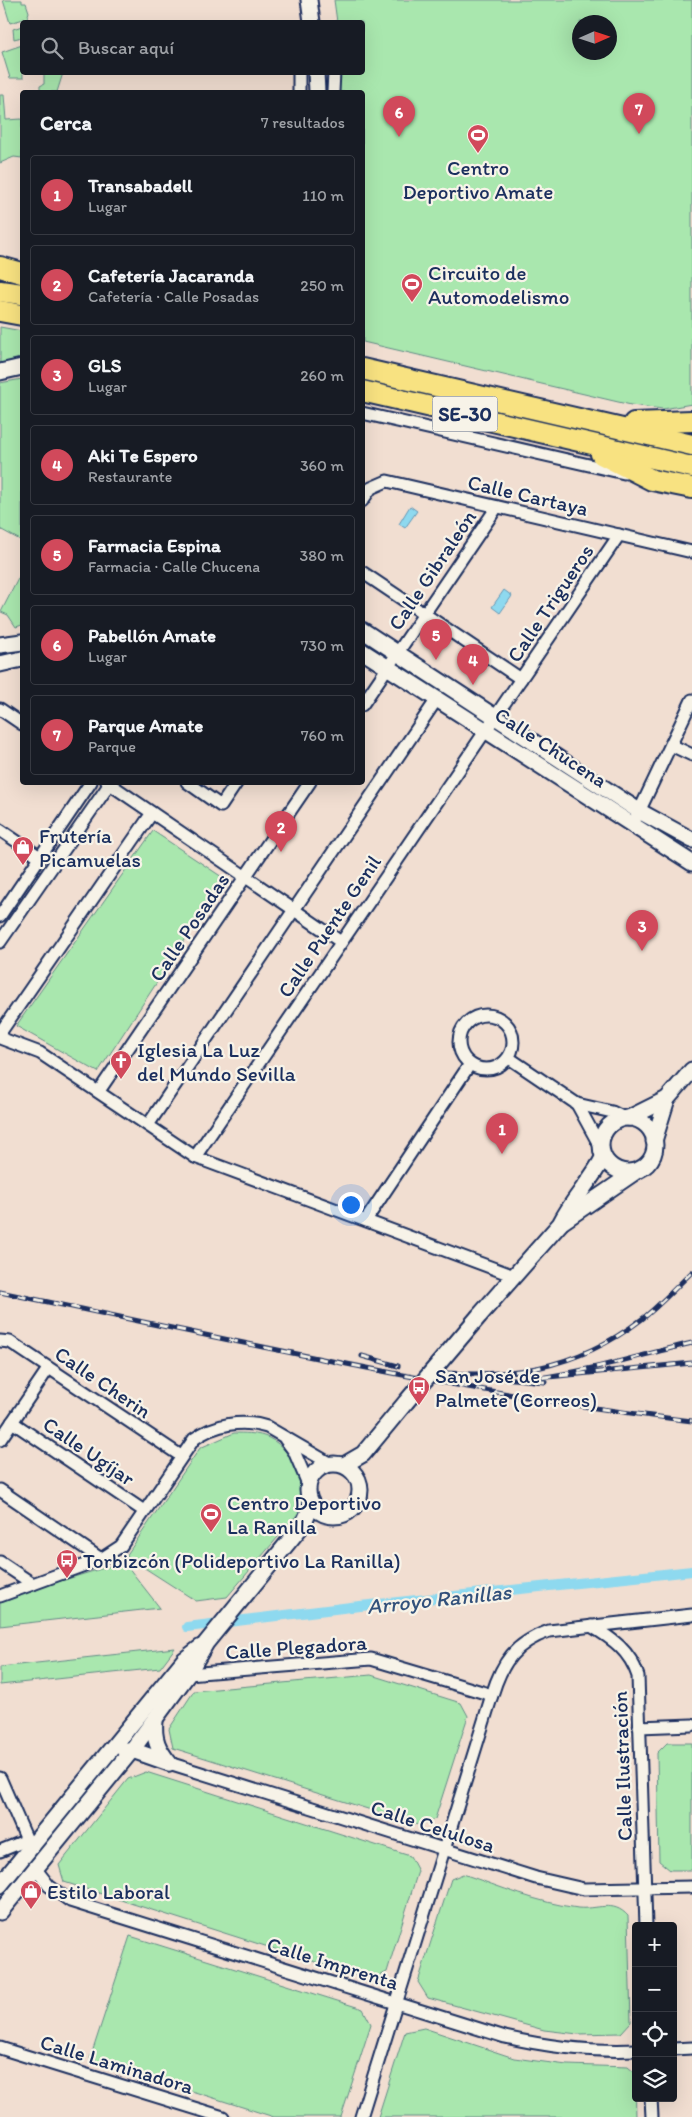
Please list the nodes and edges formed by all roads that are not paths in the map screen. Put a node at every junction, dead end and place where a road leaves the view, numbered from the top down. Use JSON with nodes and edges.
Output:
{"nodes":[{"id":1,"x":309,"y":0,"type":"edge"},
{"id":2,"x":312,"y":20,"type":"edge"},
{"id":3,"x":299,"y":75,"type":"edge"},
{"id":4,"x":316,"y":75,"type":"edge"},
{"id":5,"x":334,"y":75,"type":"edge"},
{"id":6,"x":299,"y":90,"type":"edge"},
{"id":7,"x":317,"y":90,"type":"edge"},
{"id":8,"x":333,"y":90,"type":"edge"},
{"id":9,"x":0,"y":267,"type":"edge"},
{"id":10,"x":20,"y":272,"type":"edge"},
{"id":11,"x":0,"y":291,"type":"edge"},
{"id":12,"x":20,"y":294,"type":"edge"},
{"id":13,"x":0,"y":311,"type":"edge"},
{"id":14,"x":20,"y":315,"type":"edge"},
{"id":15,"x":20,"y":367,"type":"edge"},
{"id":16,"x":365,"y":369,"type":"edge"},
{"id":17,"x":0,"y":372,"type":"edge"},
{"id":18,"x":365,"y":392,"type":"edge"},
{"id":19,"x":365,"y":414,"type":"edge"},
{"id":20,"x":692,"y":421,"type":"edge"},
{"id":21,"x":602,"y":424,"type":"junction"},
{"id":22,"x":568,"y":438,"type":"junction"},
{"id":23,"x":692,"y":445,"type":"edge"},
{"id":24,"x":692,"y":467,"type":"edge"},
{"id":25,"x":652,"y":480,"type":"junction"},
{"id":26,"x":692,"y":488,"type":"edge"},
{"id":27,"x":365,"y":497,"type":"edge"},
{"id":28,"x":497,"y":507,"type":"junction"},
{"id":29,"x":619,"y":535,"type":"junction"},
{"id":30,"x":692,"y":552,"type":"edge"},
{"id":31,"x":365,"y":574,"type":"edge"},
{"id":32,"x":426,"y":615,"type":"junction"},
{"id":33,"x":365,"y":632,"type":"edge"},
{"id":34,"x":20,"y":642,"type":"edge"},
{"id":35,"x":0,"y":645,"type":"edge"},
{"id":36,"x":365,"y":653,"type":"edge"},
{"id":37,"x":398,"y":654,"type":"junction"},
{"id":38,"x":20,"y":659,"type":"edge"},
{"id":39,"x":0,"y":664,"type":"edge"},
{"id":40,"x":389,"y":667,"type":"junction"},
{"id":41,"x":521,"y":679,"type":"junction"},
{"id":42,"x":438,"y":699,"type":"junction"},
{"id":43,"x":692,"y":700,"type":"edge"},
{"id":44,"x":365,"y":701,"type":"edge"},
{"id":45,"x":0,"y":709,"type":"edge"},
{"id":46,"x":495,"y":717,"type":"junction"},
{"id":47,"x":20,"y":723,"type":"edge"},
{"id":48,"x":486,"y":731,"type":"junction"},
{"id":49,"x":670,"y":745,"type":"junction"},
{"id":50,"x":692,"y":755,"type":"edge"},
{"id":51,"x":89,"y":785,"type":"edge"},
{"id":52,"x":108,"y":785,"type":"edge"},
{"id":53,"x":112,"y":785,"type":"edge"},
{"id":54,"x":191,"y":785,"type":"edge"},
{"id":55,"x":235,"y":785,"type":"edge"},
{"id":56,"x":308,"y":785,"type":"edge"},
{"id":57,"x":152,"y":813,"type":"junction"},
{"id":58,"x":636,"y":818,"type":"junction"},
{"id":59,"x":0,"y":830,"type":"edge"},
{"id":60,"x":692,"y":840,"type":"edge"},
{"id":61,"x":40,"y":857,"type":"junction"},
{"id":62,"x":692,"y":863,"type":"edge"},
{"id":63,"x":245,"y":877,"type":"junction"},
{"id":64,"x":294,"y":910,"type":"junction"},
{"id":65,"x":0,"y":916,"type":"edge"},
{"id":66,"x":0,"y":942,"type":"edge"},
{"id":67,"x":341,"y":942,"type":"junction"},
{"id":68,"x":0,"y":1033,"type":"edge"},
{"id":69,"x":0,"y":1038,"type":"edge"},
{"id":70,"x":509,"y":1058,"type":"junction"},
{"id":71,"x":470,"y":1064,"type":"junction"},
{"id":72,"x":692,"y":1070,"type":"edge"},
{"id":73,"x":99,"y":1091,"type":"junction"},
{"id":74,"x":667,"y":1099,"type":"junction"},
{"id":75,"x":576,"y":1104,"type":"junction"},
{"id":76,"x":626,"y":1118,"type":"junction"},
{"id":77,"x":148,"y":1124,"type":"junction"},
{"id":78,"x":654,"y":1141,"type":"junction"},
{"id":79,"x":602,"y":1153,"type":"junction"},
{"id":80,"x":195,"y":1157,"type":"junction"},
{"id":81,"x":634,"y":1172,"type":"junction"},
{"id":82,"x":366,"y":1220,"type":"junction"},
{"id":83,"x":560,"y":1224,"type":"junction"},
{"id":84,"x":514,"y":1276,"type":"junction"},
{"id":85,"x":2,"y":1340,"type":"edge"},
{"id":86,"x":48,"y":1369,"type":"junction"},
{"id":87,"x":12,"y":1422,"type":"junction"},
{"id":88,"x":283,"y":1436,"type":"junction"},
{"id":89,"x":0,"y":1440,"type":"edge"},
{"id":90,"x":363,"y":1454,"type":"junction"},
{"id":91,"x":181,"y":1456,"type":"junction"},
{"id":92,"x":337,"y":1464,"type":"junction"},
{"id":93,"x":356,"y":1475,"type":"junction"},
{"id":94,"x":308,"y":1484,"type":"junction"},
{"id":95,"x":0,"y":1490,"type":"edge"},
{"id":96,"x":318,"y":1509,"type":"junction"},
{"id":97,"x":144,"y":1511,"type":"junction"},
{"id":98,"x":101,"y":1559,"type":"junction"},
{"id":99,"x":0,"y":1562,"type":"edge"},
{"id":100,"x":33,"y":1584,"type":"junction"},
{"id":101,"x":0,"y":1596,"type":"edge"},
{"id":102,"x":692,"y":1615,"type":"edge"},
{"id":103,"x":591,"y":1626,"type":"junction"},
{"id":104,"x":206,"y":1643,"type":"junction"},
{"id":105,"x":188,"y":1674,"type":"junction"},
{"id":106,"x":492,"y":1695,"type":"junction"},
{"id":107,"x":155,"y":1721,"type":"junction"},
{"id":108,"x":692,"y":1725,"type":"edge"},
{"id":109,"x":639,"y":1727,"type":"junction"},
{"id":110,"x":110,"y":1750,"type":"junction"},
{"id":111,"x":132,"y":1750,"type":"junction"},
{"id":112,"x":169,"y":1763,"type":"junction"},
{"id":113,"x":0,"y":1778,"type":"edge"},
{"id":114,"x":30,"y":1843,"type":"junction"},
{"id":115,"x":444,"y":1849,"type":"junction"},
{"id":116,"x":0,"y":1851,"type":"edge"},
{"id":117,"x":35,"y":1868,"type":"junction"},
{"id":118,"x":0,"y":1885,"type":"edge"},
{"id":119,"x":692,"y":1887,"type":"edge"},
{"id":120,"x":644,"y":1888,"type":"junction"},
{"id":121,"x":4,"y":1908,"type":"edge"},
{"id":122,"x":646,"y":1922,"type":"edge"},
{"id":123,"x":396,"y":2003,"type":"junction"},
{"id":124,"x":0,"y":2048,"type":"edge"},
{"id":125,"x":692,"y":2048,"type":"edge"},
{"id":126,"x":677,"y":2049,"type":"edge"},
{"id":127,"x":632,"y":2050,"type":"edge"},
{"id":128,"x":651,"y":2102,"type":"edge"},
{"id":129,"x":223,"y":2117,"type":"edge"},
{"id":130,"x":361,"y":2117,"type":"edge"},
{"id":131,"x":652,"y":2117,"type":"edge"}],
"edges":[{"from":1,"to":2,"type":"street"},
{"from":3,"to":6,"type":"street"},
{"from":4,"to":7,"type":"street"},
{"from":5,"to":8,"type":"street"},
{"from":9,"to":10,"type":"highway"},
{"from":11,"to":12,"type":"highway"},
{"from":13,"to":14,"type":"highway"},
{"from":15,"to":17,"type":"street"},
{"from":16,"to":21,"type":"highway","number":"SE-30"},
{"from":18,"to":22,"type":"highway","number":"SE-30"},
{"from":19,"to":25,"type":"street"},
{"from":20,"to":21,"type":"highway"},
{"from":21,"to":23,"type":"highway","number":"SE-30"},
{"from":22,"to":24,"type":"highway","number":"SE-30"},
{"from":22,"to":25,"type":"highway"},
{"from":25,"to":26,"type":"highway"},
{"from":27,"to":28,"type":"street","name":"Calle Cartaya"},
{"from":28,"to":29,"type":"street","name":"Calle Cartaya"},
{"from":28,"to":32,"type":"street","name":"Calle Gibraleón"},
{"from":29,"to":30,"type":"street","name":"Calle Cartaya"},
{"from":29,"to":41,"type":"street","name":"Calle Trigueros"},
{"from":31,"to":32,"type":"street"},
{"from":32,"to":37,"type":"street","name":"Calle Gibraleón"},
{"from":32,"to":41,"type":"street"},
{"from":33,"to":37,"type":"street","name":"Calle Chucena"},
{"from":34,"to":35,"type":"street"},
{"from":36,"to":40,"type":"street","name":"Calle Chucena"},
{"from":37,"to":40,"type":"street"},
{"from":37,"to":46,"type":"street","name":"Calle Chucena"},
{"from":38,"to":39,"type":"street"},
{"from":40,"to":42,"type":"street","name":"Calle Chucena"},
{"from":40,"to":44,"type":"street"},
{"from":41,"to":46,"type":"street","name":"Calle Trigueros"},
{"from":42,"to":48,"type":"street","name":"Calle Chucena"},
{"from":42,"to":64,"type":"street"},
{"from":43,"to":49,"type":"street"},
{"from":45,"to":47,"type":"street"},
{"from":46,"to":48,"type":"street","name":"Calle Puente Genil"},
{"from":46,"to":58,"type":"street","name":"Calle Chucena"},
{"from":48,"to":58,"type":"street","name":"Calle Chucena"},
{"from":48,"to":67,"type":"street","name":"Calle Puente Genil"},
{"from":49,"to":50,"type":"street"},
{"from":49,"to":58,"type":"street"},
{"from":51,"to":61,"type":"street"},
{"from":52,"to":66,"type":"street"},
{"from":53,"to":57,"type":"street"},
{"from":54,"to":55,"type":"street"},
{"from":56,"to":63,"type":"street","name":"Calle Posadas"},
{"from":57,"to":63,"type":"street"},
{"from":57,"to":68,"type":"street"},
{"from":58,"to":60,"type":"street","name":"Calle Chucena"},
{"from":58,"to":62,"type":"street","name":"Calle Chucena"},
{"from":59,"to":61,"type":"street"},
{"from":61,"to":65,"type":"street"},
{"from":63,"to":64,"type":"street"},
{"from":63,"to":73,"type":"street","name":"Calle Posadas"},
{"from":64,"to":67,"type":"street"},
{"from":64,"to":77,"type":"street"},
{"from":67,"to":80,"type":"street","name":"Calle Puente Genil"},
{"from":69,"to":73,"type":"street"},
{"from":70,"to":71,"type":"street"},
{"from":70,"to":71,"type":"street"},
{"from":70,"to":75,"type":"street"},
{"from":71,"to":82,"type":"street"},
{"from":72,"to":74,"type":"street"},
{"from":73,"to":77,"type":"street"},
{"from":74,"to":76,"type":"street"},
{"from":74,"to":78,"type":"street"},
{"from":75,"to":76,"type":"street"},
{"from":75,"to":79,"type":"street"},
{"from":76,"to":78,"type":"street"},
{"from":76,"to":79,"type":"street"},
{"from":77,"to":80,"type":"street"},
{"from":78,"to":81,"type":"street"},
{"from":79,"to":81,"type":"street"},
{"from":79,"to":83,"type":"street"},
{"from":80,"to":82,"type":"street"},
{"from":81,"to":83,"type":"street"},
{"from":82,"to":84,"type":"street"},
{"from":83,"to":84,"type":"street"},
{"from":84,"to":90,"type":"street","bridge":true},
{"from":85,"to":86,"type":"street","name":"Calle Cherin"},
{"from":86,"to":87,"type":"street"},
{"from":86,"to":91,"type":"street","name":"Calle Cherin"},
{"from":87,"to":89,"type":"street"},
{"from":87,"to":97,"type":"street","name":"Calle Ugíjar"},
{"from":88,"to":91,"type":"street"},
{"from":88,"to":92,"type":"street"},
{"from":88,"to":94,"type":"street"},
{"from":90,"to":92,"type":"street"},
{"from":90,"to":93,"type":"street"},
{"from":91,"to":97,"type":"street"},
{"from":92,"to":93,"type":"street"},
{"from":92,"to":94,"type":"street"},
{"from":93,"to":96,"type":"street"},
{"from":94,"to":96,"type":"street"},
{"from":95,"to":98,"type":"street"},
{"from":96,"to":104,"type":"street"},
{"from":97,"to":98,"type":"street"},
{"from":98,"to":100,"type":"street"},
{"from":99,"to":100,"type":"street"},
{"from":100,"to":101,"type":"street"},
{"from":102,"to":103,"type":"street"},
{"from":103,"to":106,"type":"street"},
{"from":103,"to":109,"type":"street","name":"Calle Ilustración"},
{"from":104,"to":105,"type":"street"},
{"from":104,"to":110,"type":"street"},
{"from":105,"to":106,"type":"street","name":"Calle Plegadora"},
{"from":105,"to":107,"type":"street"},
{"from":106,"to":115,"type":"street"},
{"from":107,"to":111,"type":"street"},
{"from":107,"to":112,"type":"street"},
{"from":108,"to":109,"type":"street"},
{"from":109,"to":120,"type":"street","name":"Calle Ilustración"},
{"from":110,"to":111,"type":"street"},
{"from":110,"to":114,"type":"street"},
{"from":111,"to":112,"type":"street"},
{"from":111,"to":117,"type":"street"},
{"from":112,"to":115,"type":"street","name":"Calle Celulosa"},
{"from":113,"to":114,"type":"street"},
{"from":114,"to":116,"type":"street"},
{"from":114,"to":117,"type":"street"},
{"from":114,"to":118,"type":"street"},
{"from":114,"to":121,"type":"street"},
{"from":115,"to":120,"type":"street","name":"Calle Celulosa"},
{"from":115,"to":123,"type":"street"},
{"from":117,"to":121,"type":"street"},
{"from":117,"to":123,"type":"street","name":"Calle Imprenta"},
{"from":119,"to":120,"type":"street","name":"Calle Celulosa"},
{"from":120,"to":122,"type":"street","name":"Calle Ilustración"},
{"from":123,"to":127,"type":"street","name":"Calle Imprenta"},
{"from":123,"to":130,"type":"street"},
{"from":124,"to":129,"type":"street","name":"Calle Laminadora"},
{"from":125,"to":126,"type":"street"},
{"from":128,"to":131,"type":"street"}]}
